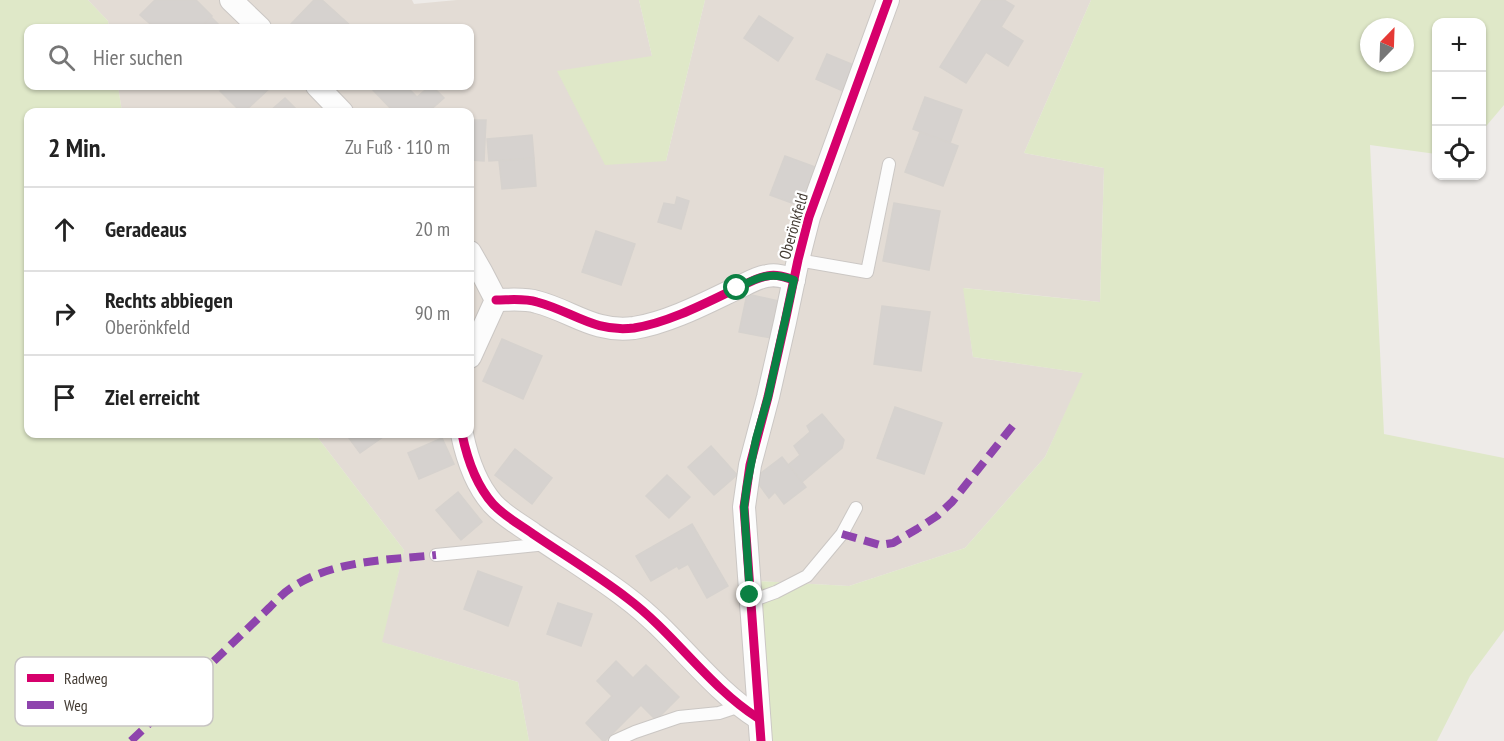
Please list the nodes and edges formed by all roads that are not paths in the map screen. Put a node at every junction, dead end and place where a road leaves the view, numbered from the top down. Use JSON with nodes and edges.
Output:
{"nodes":[{"id":1,"x":231,"y":0,"type":"edge"},
{"id":2,"x":888,"y":0,"type":"edge"},
{"id":3,"x":256,"y":24,"type":"edge"},
{"id":4,"x":321,"y":90,"type":"edge"},
{"id":5,"x":338,"y":108,"type":"edge"},
{"id":6,"x":889,"y":164,"type":"dead end"},
{"id":7,"x":474,"y":259,"type":"edge"},
{"id":8,"x":796,"y":270,"type":"junction"},
{"id":9,"x":496,"y":300,"type":"junction"},
{"id":10,"x":474,"y":348,"type":"edge"},
{"id":11,"x":463,"y":438,"type":"edge"},
{"id":12,"x":856,"y":508,"type":"dead end"},
{"id":13,"x":548,"y":544,"type":"junction"},
{"id":14,"x":436,"y":555,"type":"dead end"},
{"id":15,"x":751,"y":601,"type":"junction"},
{"id":16,"x":749,"y":712,"type":"junction"},
{"id":17,"x":615,"y":741,"type":"edge"},
{"id":18,"x":761,"y":741,"type":"edge"}],
"edges":[{"from":1,"to":3,"type":"street"},
{"from":2,"to":8,"type":"street","name":"Oberönkfeld"},
{"from":4,"to":5,"type":"street"},
{"from":6,"to":8,"type":"lane"},
{"from":7,"to":9,"type":"street"},
{"from":8,"to":9,"type":"street"},
{"from":8,"to":15,"type":"street","name":"Oberönkfeld"},
{"from":9,"to":10,"type":"street"},
{"from":11,"to":13,"type":"street"},
{"from":12,"to":15,"type":"lane"},
{"from":13,"to":14,"type":"lane"},
{"from":13,"to":16,"type":"street"},
{"from":15,"to":16,"type":"street","name":"Oberönkfeld"},
{"from":16,"to":17,"type":"lane"},
{"from":16,"to":18,"type":"street","name":"Oberönkfeld"}]}
